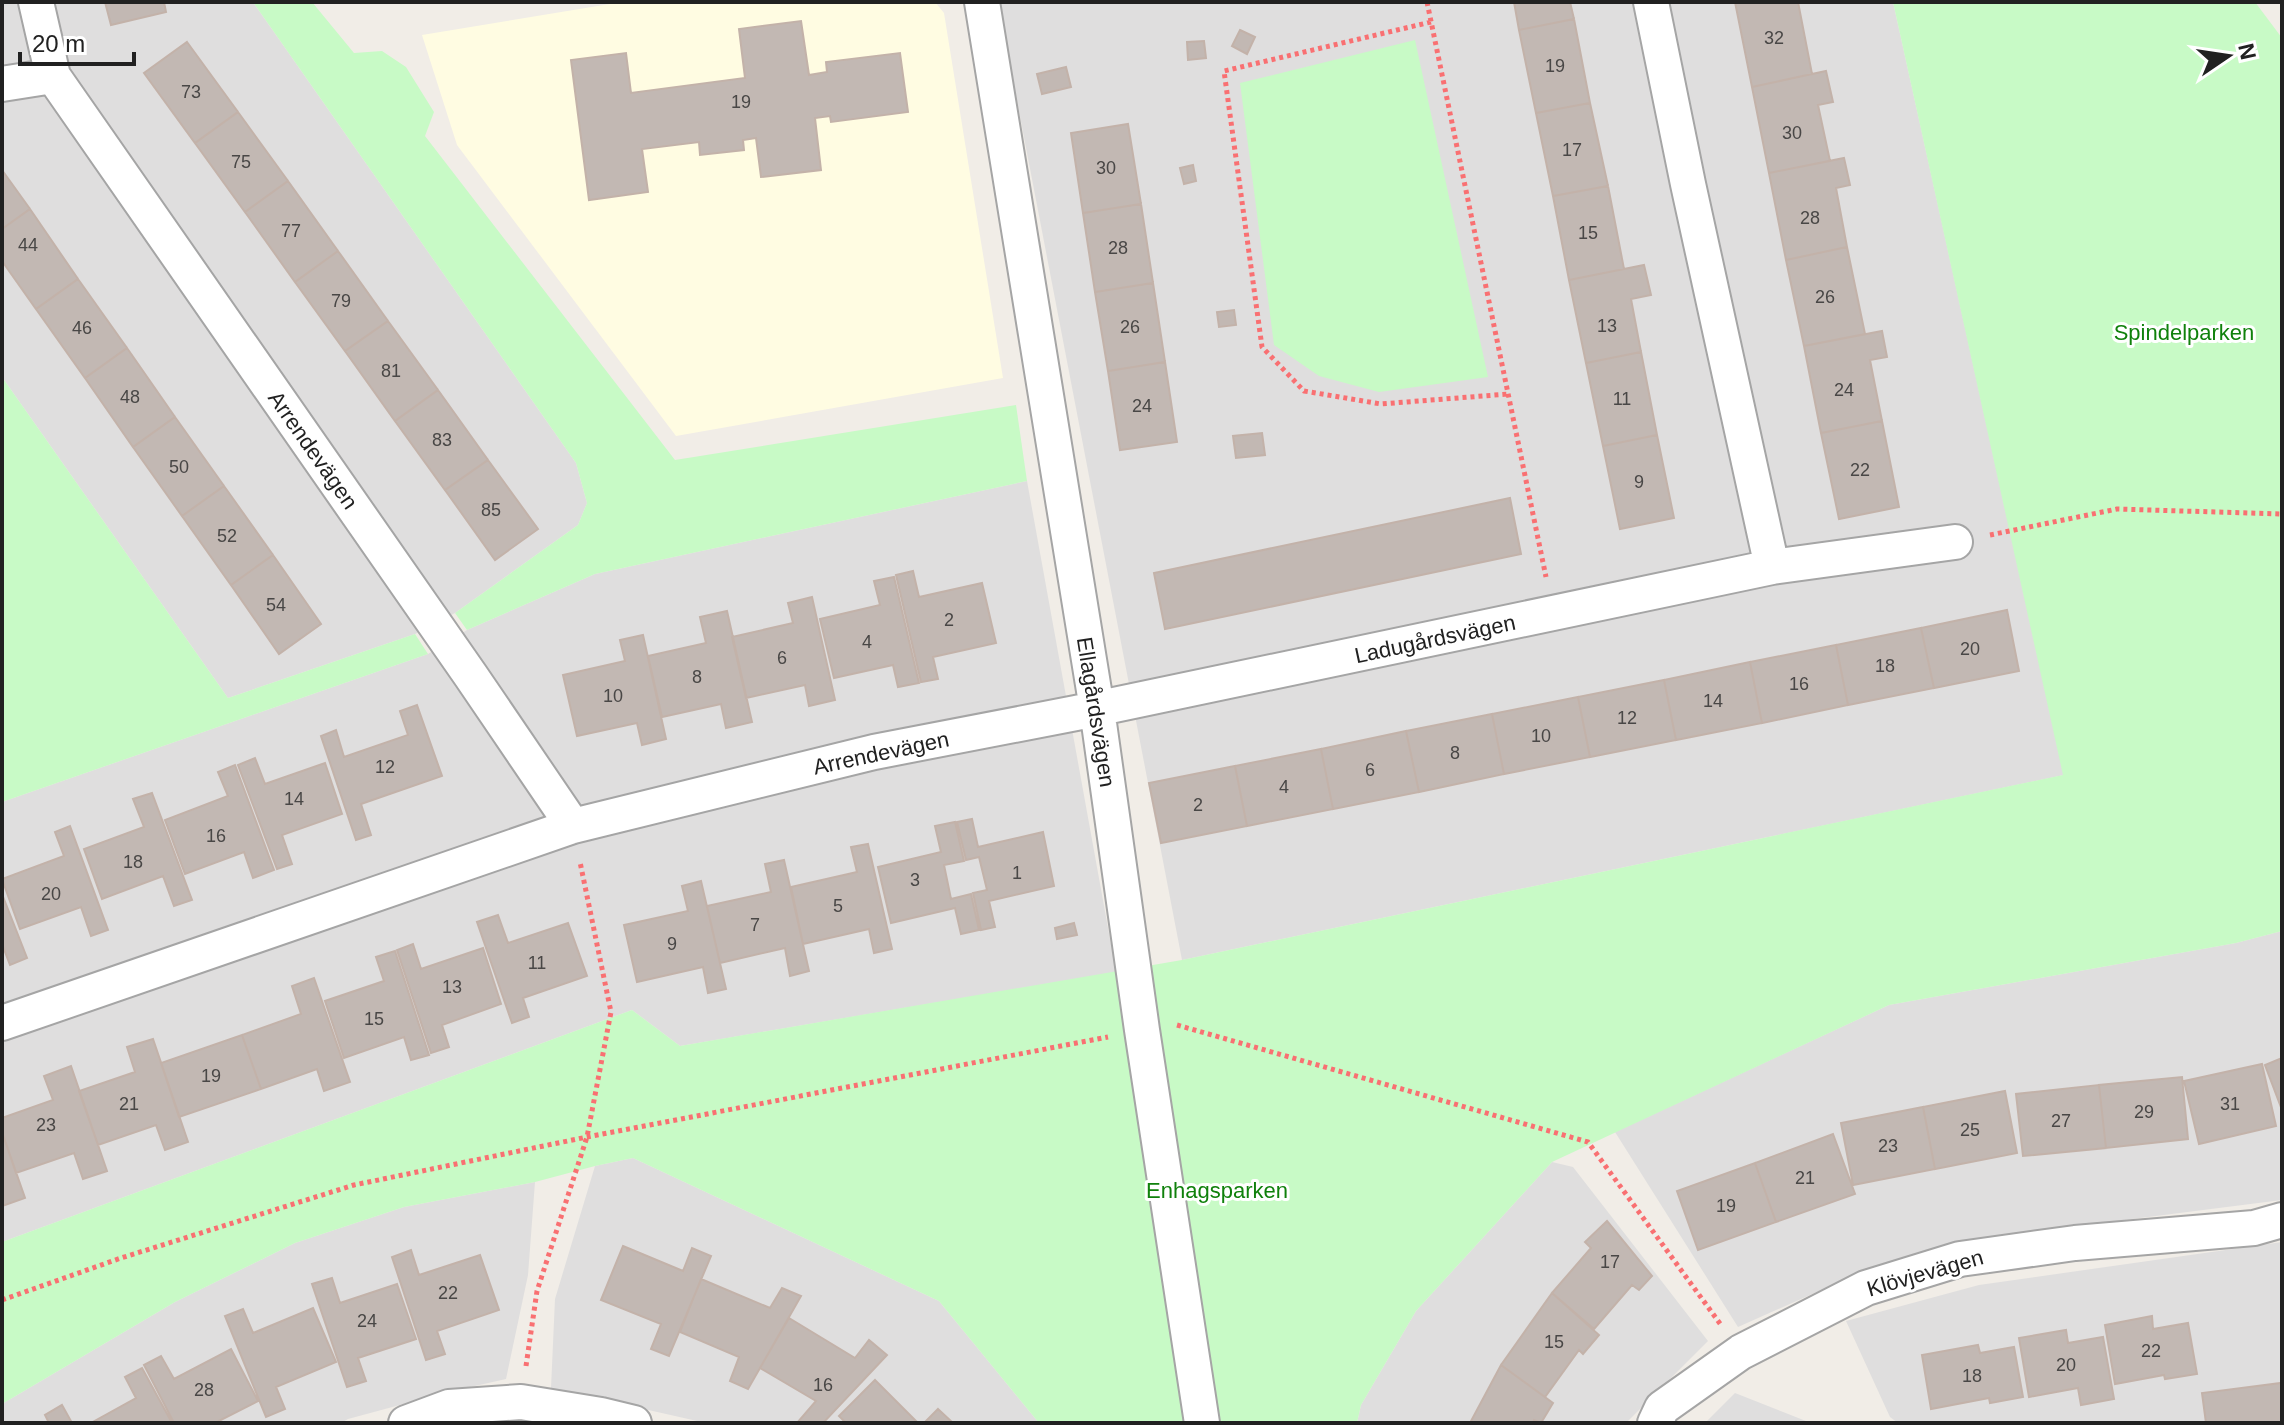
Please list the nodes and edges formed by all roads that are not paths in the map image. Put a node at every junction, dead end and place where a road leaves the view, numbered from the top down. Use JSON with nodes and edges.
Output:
{"nodes":[{"id":1,"x":36,"y":2,"type":"edge"},
{"id":2,"x":982,"y":2,"type":"edge"},
{"id":3,"x":1651,"y":2,"type":"edge"},
{"id":4,"x":53,"y":76,"type":"junction"},
{"id":5,"x":2,"y":84,"type":"edge"},
{"id":6,"x":1955,"y":542,"type":"road end"},
{"id":7,"x":1772,"y":567,"type":"junction"},
{"id":8,"x":1097,"y":709,"type":"junction"},
{"id":9,"x":573,"y":826,"type":"junction"},
{"id":10,"x":2,"y":1023,"type":"edge"},
{"id":11,"x":2282,"y":1220,"type":"edge"},
{"id":12,"x":406,"y":1423,"type":"edge"},
{"id":13,"x":634,"y":1423,"type":"edge"},
{"id":14,"x":1202,"y":1423,"type":"edge"},
{"id":15,"x":1655,"y":1423,"type":"edge"}],
"edges":[{"from":1,"to":4,"type":"street","name":"Arrendevägen"},
{"from":2,"to":8,"type":"street","name":"Ellagårdsvägen"},
{"from":3,"to":7,"type":"street"},
{"from":4,"to":5,"type":"street"},
{"from":4,"to":9,"type":"street","name":"Arrendevägen"},
{"from":6,"to":7,"type":"street","name":"Ladugårdsvägen"},
{"from":7,"to":8,"type":"street","name":"Ladugårdsvägen"},
{"from":8,"to":9,"type":"street","name":"Arrendevägen"},
{"from":8,"to":14,"type":"street","name":"Ellagårdsvägen"},
{"from":9,"to":10,"type":"street","name":"Arrendevägen"},
{"from":11,"to":15,"type":"street","name":"Klövjevägen"},
{"from":12,"to":13,"type":"street"}]}
